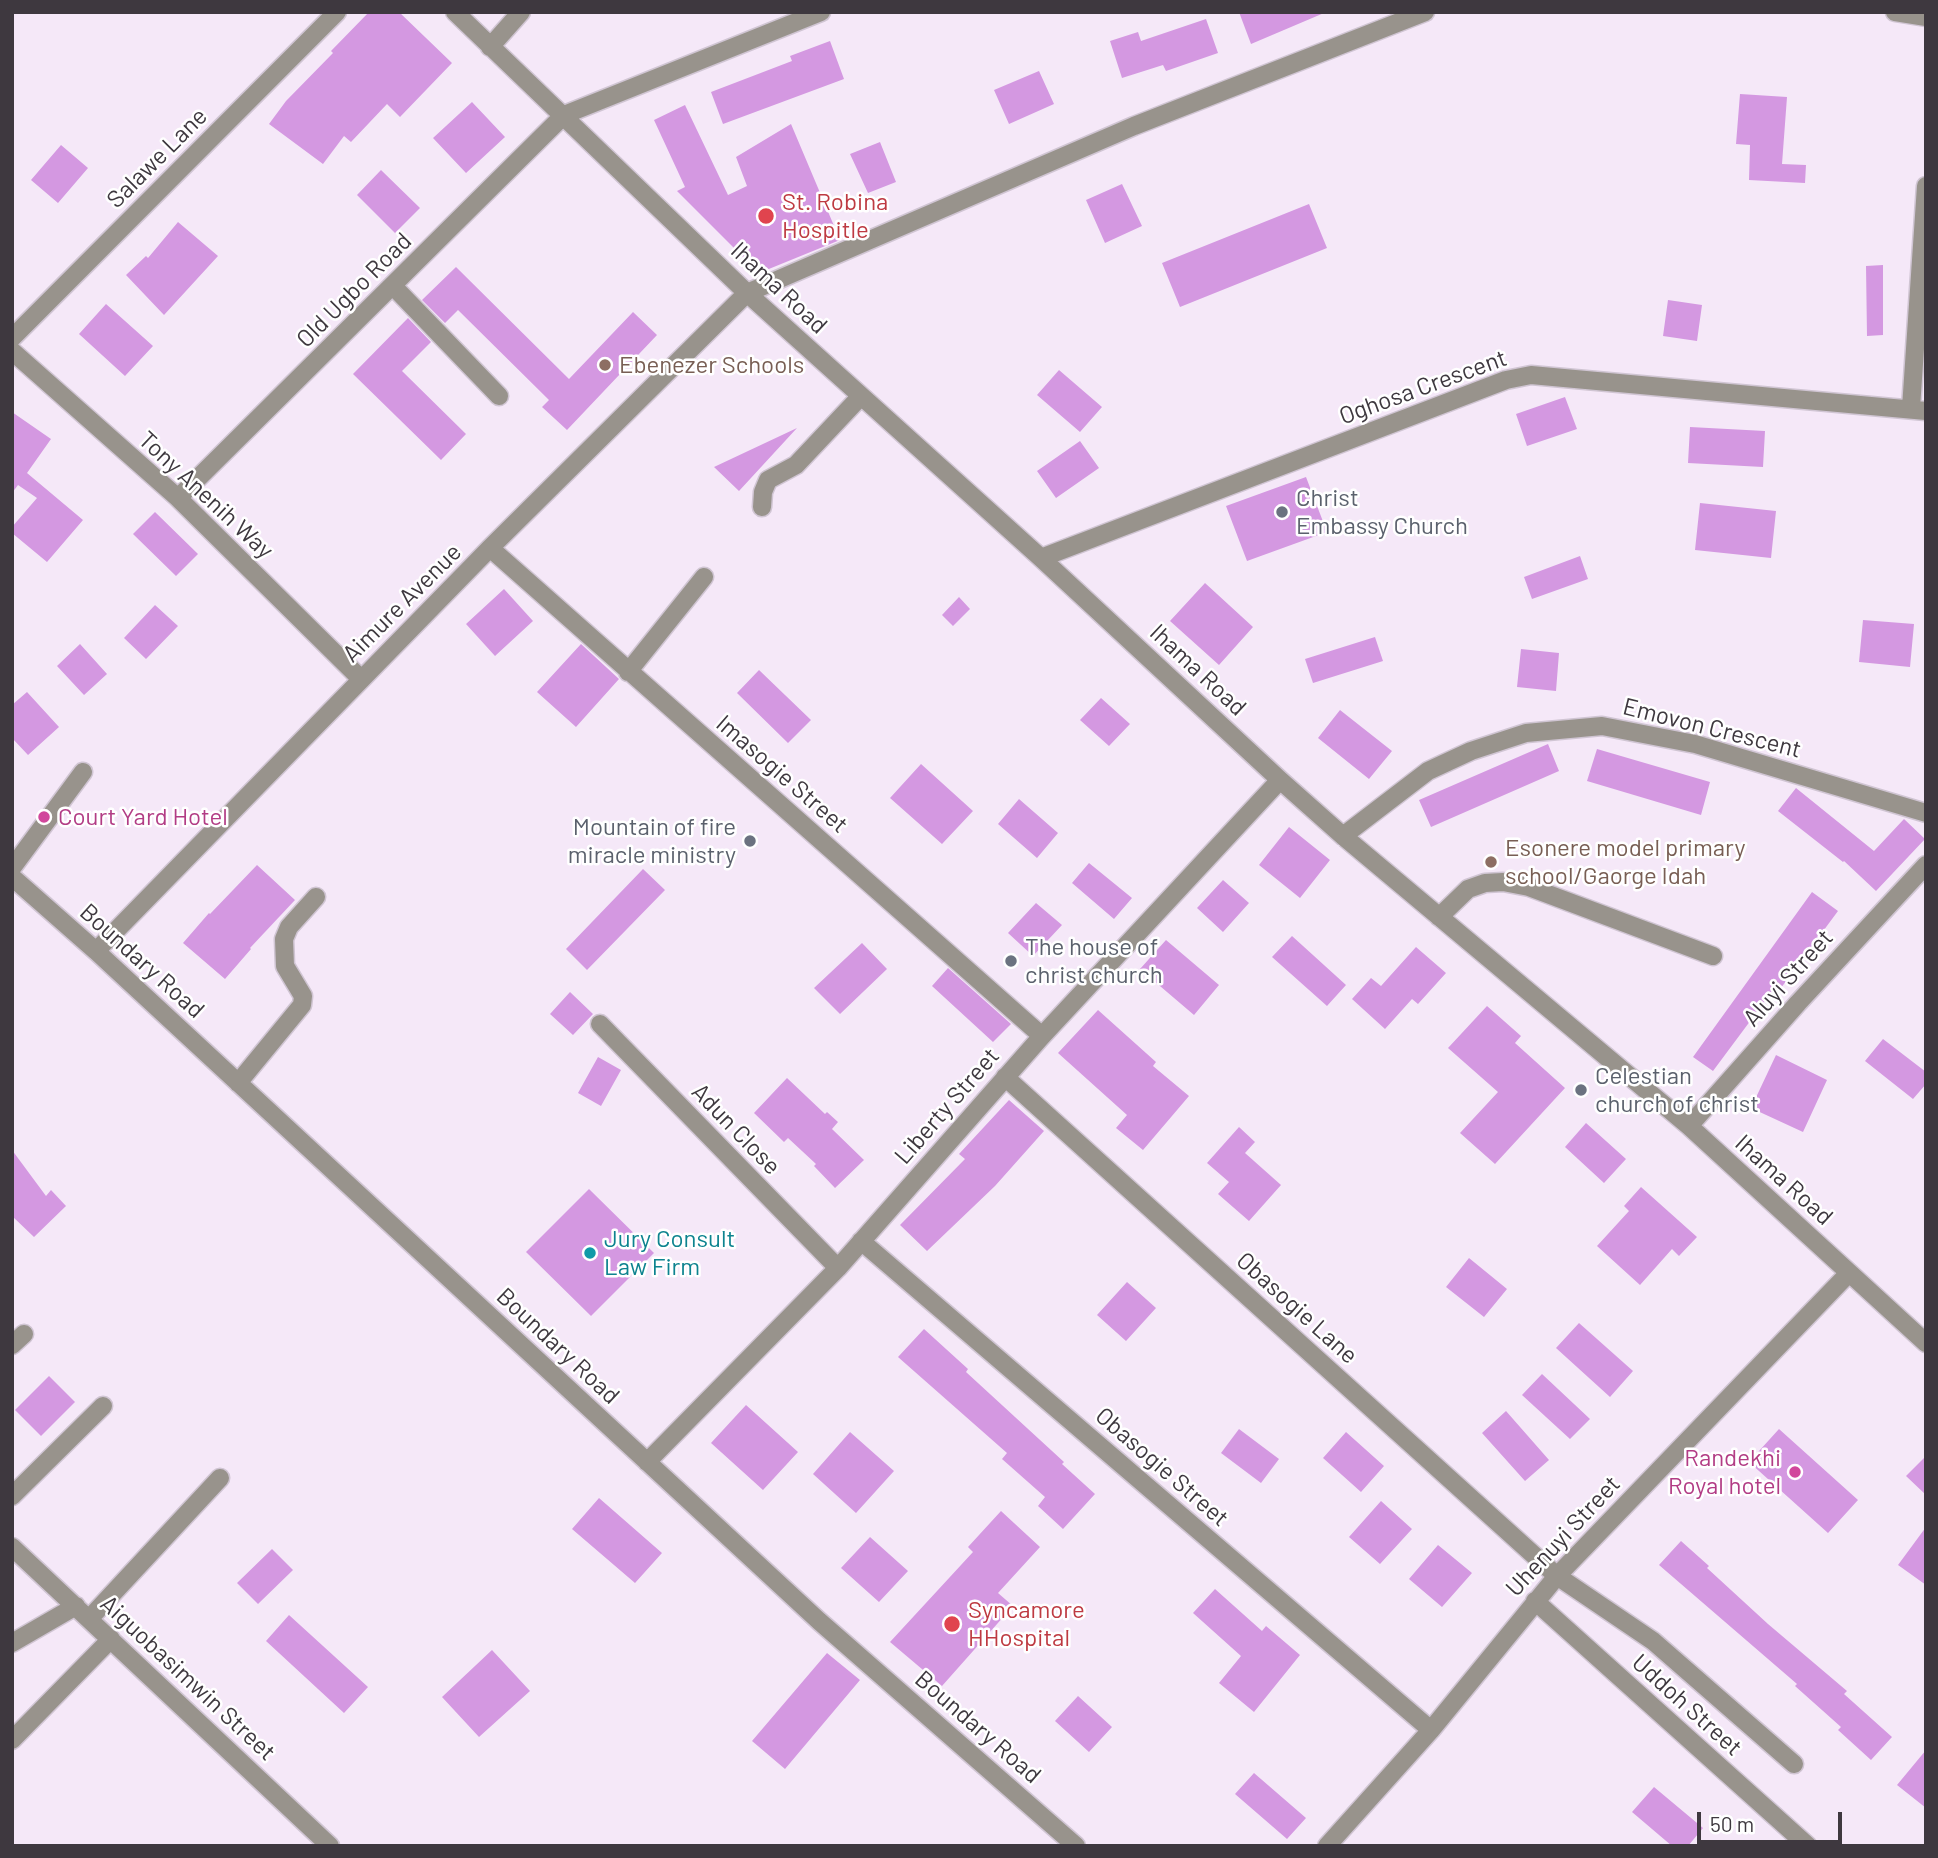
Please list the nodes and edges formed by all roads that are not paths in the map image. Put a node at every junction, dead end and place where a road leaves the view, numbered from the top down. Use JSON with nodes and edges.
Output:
{"nodes":[{"id":1,"x":337,"y":12,"type":"edge"},
{"id":2,"x":456,"y":12,"type":"edge"},
{"id":3,"x":521,"y":12,"type":"edge"},
{"id":4,"x":821,"y":12,"type":"edge"},
{"id":5,"x":1425,"y":12,"type":"edge"},
{"id":6,"x":1895,"y":12,"type":"edge"},
{"id":7,"x":1926,"y":17,"type":"edge"},
{"id":8,"x":489,"y":47,"type":"junction"},
{"id":9,"x":564,"y":115,"type":"junction"},
{"id":10,"x":1926,"y":186,"type":"edge"},
{"id":11,"x":393,"y":286,"type":"junction"},
{"id":12,"x":747,"y":293,"type":"junction"},
{"id":13,"x":12,"y":338,"type":"edge"},
{"id":14,"x":12,"y":351,"type":"edge"},
{"id":15,"x":499,"y":396,"type":"dead end"},
{"id":16,"x":861,"y":396,"type":"junction"},
{"id":17,"x":1918,"y":409,"type":"edge"},
{"id":18,"x":178,"y":498,"type":"junction"},
{"id":19,"x":762,"y":507,"type":"dead end"},
{"id":20,"x":490,"y":548,"type":"junction"},
{"id":21,"x":1041,"y":558,"type":"junction"},
{"id":22,"x":704,"y":577,"type":"dead end"},
{"id":23,"x":628,"y":672,"type":"junction"},
{"id":24,"x":361,"y":679,"type":"junction"},
{"id":25,"x":83,"y":772,"type":"dead end"},
{"id":26,"x":1280,"y":780,"type":"junction"},
{"id":27,"x":1926,"y":813,"type":"edge"},
{"id":28,"x":1343,"y":836,"type":"junction"},
{"id":29,"x":1926,"y":865,"type":"edge"},
{"id":30,"x":12,"y":868,"type":"edge"},
{"id":31,"x":12,"y":877,"type":"edge"},
{"id":32,"x":316,"y":897,"type":"dead end"},
{"id":33,"x":1439,"y":916,"type":"junction"},
{"id":34,"x":96,"y":951,"type":"junction"},
{"id":35,"x":1713,"y":956,"type":"dead end"},
{"id":36,"x":600,"y":1024,"type":"dead end"},
{"id":37,"x":1042,"y":1036,"type":"junction"},
{"id":38,"x":1005,"y":1077,"type":"junction"},
{"id":39,"x":238,"y":1083,"type":"junction"},
{"id":40,"x":1689,"y":1126,"type":"junction"},
{"id":41,"x":861,"y":1241,"type":"junction"},
{"id":42,"x":838,"y":1268,"type":"junction"},
{"id":43,"x":1849,"y":1273,"type":"junction"},
{"id":44,"x":1924,"y":1340,"type":"edge"},
{"id":45,"x":103,"y":1406,"type":"dead end"},
{"id":46,"x":647,"y":1462,"type":"junction"},
{"id":47,"x":220,"y":1478,"type":"dead end"},
{"id":48,"x":12,"y":1496,"type":"edge"},
{"id":49,"x":12,"y":1547,"type":"edge"},
{"id":50,"x":1557,"y":1576,"type":"junction"},
{"id":51,"x":1535,"y":1601,"type":"junction"},
{"id":52,"x":76,"y":1606,"type":"junction"},
{"id":53,"x":89,"y":1619,"type":"junction"},
{"id":54,"x":111,"y":1639,"type":"junction"},
{"id":55,"x":12,"y":1643,"type":"edge"},
{"id":56,"x":1431,"y":1730,"type":"junction"},
{"id":57,"x":12,"y":1740,"type":"edge"},
{"id":58,"x":1794,"y":1764,"type":"dead end"},
{"id":59,"x":323,"y":1844,"type":"edge"},
{"id":60,"x":1076,"y":1846,"type":"edge"},
{"id":61,"x":1327,"y":1846,"type":"edge"},
{"id":62,"x":1808,"y":1846,"type":"edge"}],
"edges":[{"from":1,"to":13,"type":"street","name":"Salawe Lane"},
{"from":2,"to":8,"type":"street","name":"Ihama Road"},
{"from":3,"to":8,"type":"street"},
{"from":4,"to":9,"type":"street"},
{"from":5,"to":12,"type":"street"},
{"from":6,"to":7,"type":"street"},
{"from":8,"to":9,"type":"street","name":"Ihama Road"},
{"from":9,"to":11,"type":"street","name":"Old Ugbo Road"},
{"from":9,"to":12,"type":"street","name":"Ihama Road"},
{"from":10,"to":17,"type":"street"},
{"from":11,"to":15,"type":"street"},
{"from":11,"to":18,"type":"street","name":"Old Ugbo Road"},
{"from":12,"to":16,"type":"street","name":"Ihama Road"},
{"from":12,"to":20,"type":"street","name":"Aimure Avenue"},
{"from":14,"to":18,"type":"street","name":"Tony Anenih Way"},
{"from":16,"to":19,"type":"street"},
{"from":16,"to":21,"type":"street","name":"Ihama Road"},
{"from":17,"to":21,"type":"street","name":"Oghosa Crescent"},
{"from":18,"to":24,"type":"street","name":"Tony Anenih Way"},
{"from":20,"to":23,"type":"street","name":"Imasogie Street"},
{"from":20,"to":24,"type":"street","name":"Aimure Avenue"},
{"from":21,"to":26,"type":"street","name":"Ihama Road"},
{"from":22,"to":23,"type":"street"},
{"from":23,"to":37,"type":"street","name":"Imasogie Street"},
{"from":24,"to":34,"type":"street","name":"Aimure Avenue"},
{"from":25,"to":30,"type":"street"},
{"from":26,"to":28,"type":"street","name":"Ihama Road"},
{"from":26,"to":37,"type":"street","name":"Liberty Street"},
{"from":27,"to":28,"type":"street","name":"Emovon Crescent"},
{"from":28,"to":33,"type":"street","name":"Ihama Road"},
{"from":29,"to":40,"type":"street","name":"Aluyi Street"},
{"from":31,"to":34,"type":"street","name":"Boundary Road"},
{"from":32,"to":39,"type":"street"},
{"from":33,"to":35,"type":"street"},
{"from":33,"to":40,"type":"street","name":"Ihama Road"},
{"from":34,"to":39,"type":"street","name":"Boundary Road"},
{"from":36,"to":42,"type":"street","name":"Adun Close"},
{"from":37,"to":38,"type":"street","name":"Liberty Street"},
{"from":38,"to":41,"type":"street","name":"Liberty Street"},
{"from":38,"to":50,"type":"street","name":"Obasogie Lane"},
{"from":39,"to":46,"type":"street","name":"Boundary Road"},
{"from":40,"to":43,"type":"street","name":"Ihama Road"},
{"from":41,"to":42,"type":"street","name":"Liberty Street"},
{"from":41,"to":56,"type":"street","name":"Obasogie Street"},
{"from":42,"to":46,"type":"street","name":"Liberty Street"},
{"from":43,"to":44,"type":"street","name":"Ihama Road"},
{"from":43,"to":50,"type":"street","name":"Uhenuyi Street"},
{"from":45,"to":48,"type":"street"},
{"from":46,"to":60,"type":"street","name":"Boundary Road"},
{"from":47,"to":53,"type":"street"},
{"from":49,"to":52,"type":"street","name":"Aiguobasimwin Street"},
{"from":50,"to":51,"type":"street","name":"Uhenuyi Street"},
{"from":50,"to":58,"type":"street","name":"Obasogie Lane"},
{"from":51,"to":56,"type":"street","name":"Uhenuyi Street"},
{"from":51,"to":62,"type":"street","name":"Uddoh Street"},
{"from":52,"to":53,"type":"street","name":"Aiguobasimwin Street"},
{"from":52,"to":55,"type":"street"},
{"from":53,"to":54,"type":"street","name":"Aiguobasimwin Street"},
{"from":54,"to":57,"type":"street"},
{"from":54,"to":59,"type":"street","name":"Aiguobasimwin Street"},
{"from":56,"to":61,"type":"street","name":"Uhenuyi Street"}]}
